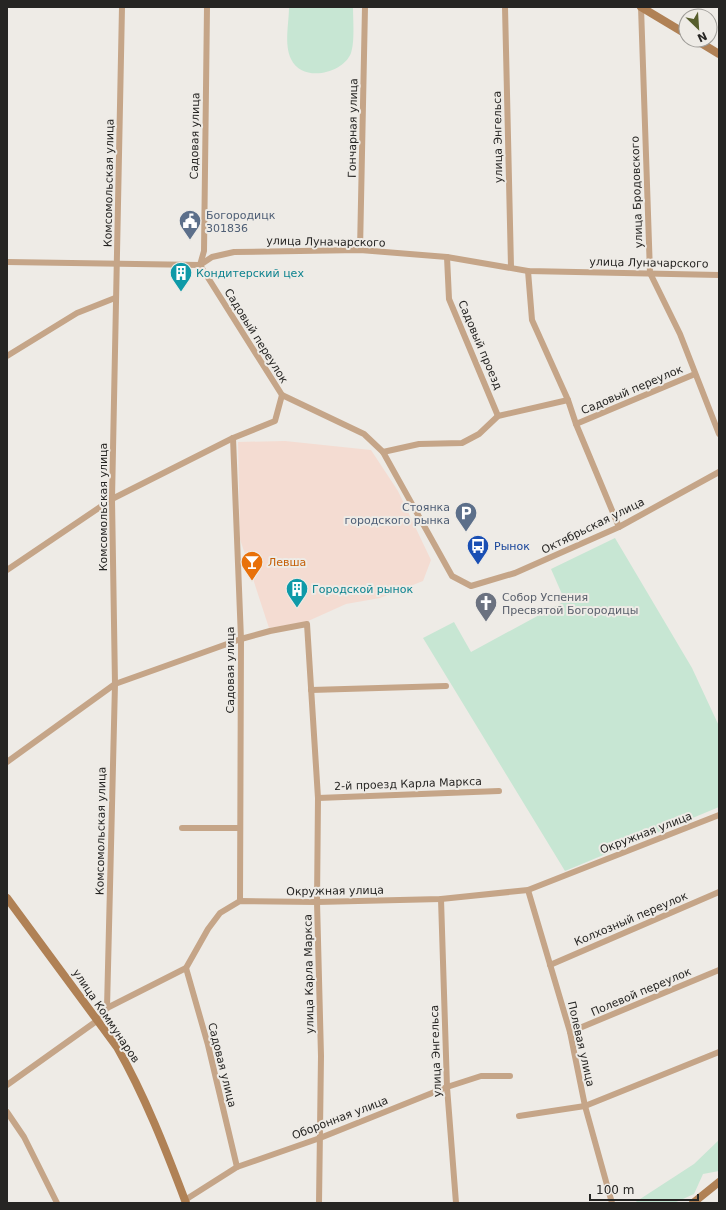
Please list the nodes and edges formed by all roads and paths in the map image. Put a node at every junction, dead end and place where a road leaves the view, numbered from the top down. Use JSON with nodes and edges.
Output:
{"nodes":[{"id":1,"x":122,"y":7,"type":"edge"},
{"id":2,"x":207,"y":7,"type":"edge"},
{"id":3,"x":365,"y":7,"type":"edge"},
{"id":4,"x":505,"y":7,"type":"edge"},
{"id":5,"x":641,"y":7,"type":"edge"},
{"id":6,"x":678,"y":29,"type":"edge"},
{"id":7,"x":709,"y":48,"type":"edge"},
{"id":8,"x":719,"y":54,"type":"edge"},
{"id":9,"x":360,"y":250,"type":"junction"},
{"id":10,"x":447,"y":257,"type":"junction"},
{"id":11,"x":7,"y":262,"type":"edge"},
{"id":12,"x":117,"y":263,"type":"junction"},
{"id":13,"x":200,"y":265,"type":"junction"},
{"id":14,"x":511,"y":267,"type":"junction"},
{"id":15,"x":528,"y":272,"type":"junction"},
{"id":16,"x":650,"y":273,"type":"junction"},
{"id":17,"x":719,"y":274,"type":"edge"},
{"id":18,"x":115,"y":298,"type":"junction"},
{"id":19,"x":7,"y":356,"type":"edge"},
{"id":20,"x":695,"y":374,"type":"junction"},
{"id":21,"x":282,"y":394,"type":"junction"},
{"id":22,"x":568,"y":400,"type":"junction"},
{"id":23,"x":498,"y":416,"type":"junction"},
{"id":24,"x":576,"y":424,"type":"junction"},
{"id":25,"x":719,"y":434,"type":"edge"},
{"id":26,"x":234,"y":438,"type":"junction"},
{"id":27,"x":383,"y":452,"type":"junction"},
{"id":28,"x":719,"y":472,"type":"edge"},
{"id":29,"x":112,"y":499,"type":"junction"},
{"id":30,"x":619,"y":527,"type":"junction"},
{"id":31,"x":7,"y":570,"type":"edge"},
{"id":32,"x":471,"y":586,"type":"joint"},
{"id":33,"x":241,"y":639,"type":"junction"},
{"id":34,"x":115,"y":684,"type":"junction"},
{"id":35,"x":446,"y":686,"type":"dead end"},
{"id":36,"x":311,"y":690,"type":"junction"},
{"id":37,"x":7,"y":762,"type":"edge"},
{"id":38,"x":499,"y":791,"type":"dead end"},
{"id":39,"x":318,"y":798,"type":"junction"},
{"id":40,"x":719,"y":815,"type":"edge"},
{"id":41,"x":182,"y":828,"type":"dead end"},
{"id":42,"x":240,"y":828,"type":"junction"},
{"id":43,"x":528,"y":890,"type":"junction"},
{"id":44,"x":719,"y":892,"type":"edge"},
{"id":45,"x":7,"y":898,"type":"edge"},
{"id":46,"x":441,"y":899,"type":"junction"},
{"id":47,"x":240,"y":901,"type":"junction"},
{"id":48,"x":317,"y":902,"type":"junction"},
{"id":49,"x":550,"y":965,"type":"junction"},
{"id":50,"x":186,"y":968,"type":"junction"},
{"id":51,"x":719,"y":970,"type":"edge"},
{"id":52,"x":107,"y":1008,"type":"junction"},
{"id":53,"x":98,"y":1020,"type":"junction"},
{"id":54,"x":570,"y":1032,"type":"junction"},
{"id":55,"x":719,"y":1052,"type":"edge"},
{"id":56,"x":510,"y":1076,"type":"dead end"},
{"id":57,"x":7,"y":1085,"type":"edge"},
{"id":58,"x":447,"y":1087,"type":"junction"},
{"id":59,"x":585,"y":1106,"type":"junction"},
{"id":60,"x":7,"y":1112,"type":"edge"},
{"id":61,"x":519,"y":1116,"type":"dead end"},
{"id":62,"x":320,"y":1138,"type":"junction"},
{"id":63,"x":237,"y":1167,"type":"junction"},
{"id":64,"x":719,"y":1182,"type":"edge"},
{"id":65,"x":185,"y":1201,"type":"edge"},
{"id":66,"x":57,"y":1203,"type":"edge"},
{"id":67,"x":319,"y":1203,"type":"edge"},
{"id":68,"x":456,"y":1203,"type":"edge"},
{"id":69,"x":612,"y":1203,"type":"edge"},
{"id":70,"x":693,"y":1203,"type":"edge"}],
"edges":[{"from":1,"to":12,"type":"street","name":"Комсомольская улица"},
{"from":2,"to":13,"type":"street","name":"Садовая улица"},
{"from":3,"to":9,"type":"street","name":"Гончарная улица"},
{"from":4,"to":14,"type":"street","name":"улица Энгельса"},
{"from":5,"to":6,"type":"main road"},
{"from":5,"to":16,"type":"street","name":"улица Бродовского"},
{"from":7,"to":8,"type":"main road"},
{"from":9,"to":10,"type":"street","name":"улица Луначарского"},
{"from":9,"to":13,"type":"street","name":"улица Луначарского"},
{"from":10,"to":14,"type":"street","name":"улица Луначарского"},
{"from":10,"to":23,"type":"street","name":"Садовый проезд"},
{"from":11,"to":12,"type":"street","name":"улица Луначарского"},
{"from":12,"to":13,"type":"street","name":"улица Луначарского"},
{"from":12,"to":18,"type":"street","name":"Комсомольская улица"},
{"from":13,"to":21,"type":"street","name":"Садовый переулок"},
{"from":14,"to":15,"type":"street","name":"улица Луначарского"},
{"from":15,"to":16,"type":"street","name":"улица Луначарского"},
{"from":15,"to":22,"type":"street"},
{"from":16,"to":17,"type":"street","name":"улица Луначарского"},
{"from":16,"to":20,"type":"street","name":"улица Бродовского"},
{"from":18,"to":19,"type":"street"},
{"from":18,"to":29,"type":"street","name":"Комсомольская улица"},
{"from":20,"to":24,"type":"street","name":"Садовый переулок"},
{"from":20,"to":25,"type":"street","name":"улица Бродовского"},
{"from":21,"to":26,"type":"street"},
{"from":21,"to":27,"type":"street","name":"Садовый переулок"},
{"from":22,"to":23,"type":"street","name":"Садовый переулок"},
{"from":22,"to":24,"type":"street"},
{"from":23,"to":27,"type":"street"},
{"from":24,"to":30,"type":"street"},
{"from":26,"to":29,"type":"street"},
{"from":26,"to":33,"type":"street","name":"Садовая улица"},
{"from":27,"to":32,"type":"street","name":"Садовый переулок"},
{"from":28,"to":30,"type":"street","name":"Октябрьская улица"},
{"from":29,"to":31,"type":"street"},
{"from":29,"to":34,"type":"street","name":"Комсомольская улица"},
{"from":30,"to":32,"type":"street","name":"Октябрьская улица"},
{"from":33,"to":34,"type":"street"},
{"from":33,"to":36,"type":"street","name":"улица Карла Маркса"},
{"from":33,"to":42,"type":"street","name":"Садовая улица"},
{"from":34,"to":37,"type":"street"},
{"from":34,"to":52,"type":"street","name":"Комсомольская улица"},
{"from":35,"to":36,"type":"street"},
{"from":36,"to":39,"type":"street","name":"улица Карла Маркса"},
{"from":38,"to":39,"type":"street","name":"2-й проезд Карла Маркса"},
{"from":39,"to":48,"type":"street","name":"улица Карла Маркса"},
{"from":40,"to":43,"type":"street","name":"Окружная улица"},
{"from":41,"to":42,"type":"street"},
{"from":42,"to":47,"type":"street","name":"Садовая улица"},
{"from":43,"to":46,"type":"street","name":"Окружная улица"},
{"from":43,"to":49,"type":"street","name":"Полевая улица"},
{"from":44,"to":49,"type":"street","name":"Колхозный переулок"},
{"from":45,"to":53,"type":"main road","name":"улица Коммунаров"},
{"from":46,"to":48,"type":"street","name":"Окружная улица"},
{"from":46,"to":58,"type":"street","name":"улица Энгельса"},
{"from":47,"to":48,"type":"street","name":"Окружная улица"},
{"from":47,"to":50,"type":"street"},
{"from":48,"to":62,"type":"street","name":"улица Карла Маркса"},
{"from":49,"to":54,"type":"street","name":"Полевая улица"},
{"from":50,"to":52,"type":"street"},
{"from":50,"to":63,"type":"street","name":"Садовая улица"},
{"from":51,"to":54,"type":"street","name":"Полевой переулок"},
{"from":52,"to":53,"type":"street"},
{"from":53,"to":57,"type":"street"},
{"from":53,"to":65,"type":"main road","name":"улица Коммунаров"},
{"from":54,"to":59,"type":"street","name":"Полевая улица"},
{"from":55,"to":59,"type":"street"},
{"from":56,"to":58,"type":"street","name":"Оборонная улица"},
{"from":58,"to":62,"type":"street","name":"Оборонная улица"},
{"from":58,"to":68,"type":"street","name":"улица Энгельса"},
{"from":59,"to":61,"type":"street"},
{"from":59,"to":69,"type":"street","name":"Полевая улица"},
{"from":60,"to":66,"type":"street"},
{"from":62,"to":63,"type":"street","name":"Оборонная улица"},
{"from":62,"to":67,"type":"street","name":"улица Карла Маркса"},
{"from":63,"to":65,"type":"street","name":"Оборонная улица"},
{"from":64,"to":70,"type":"main road"}]}
